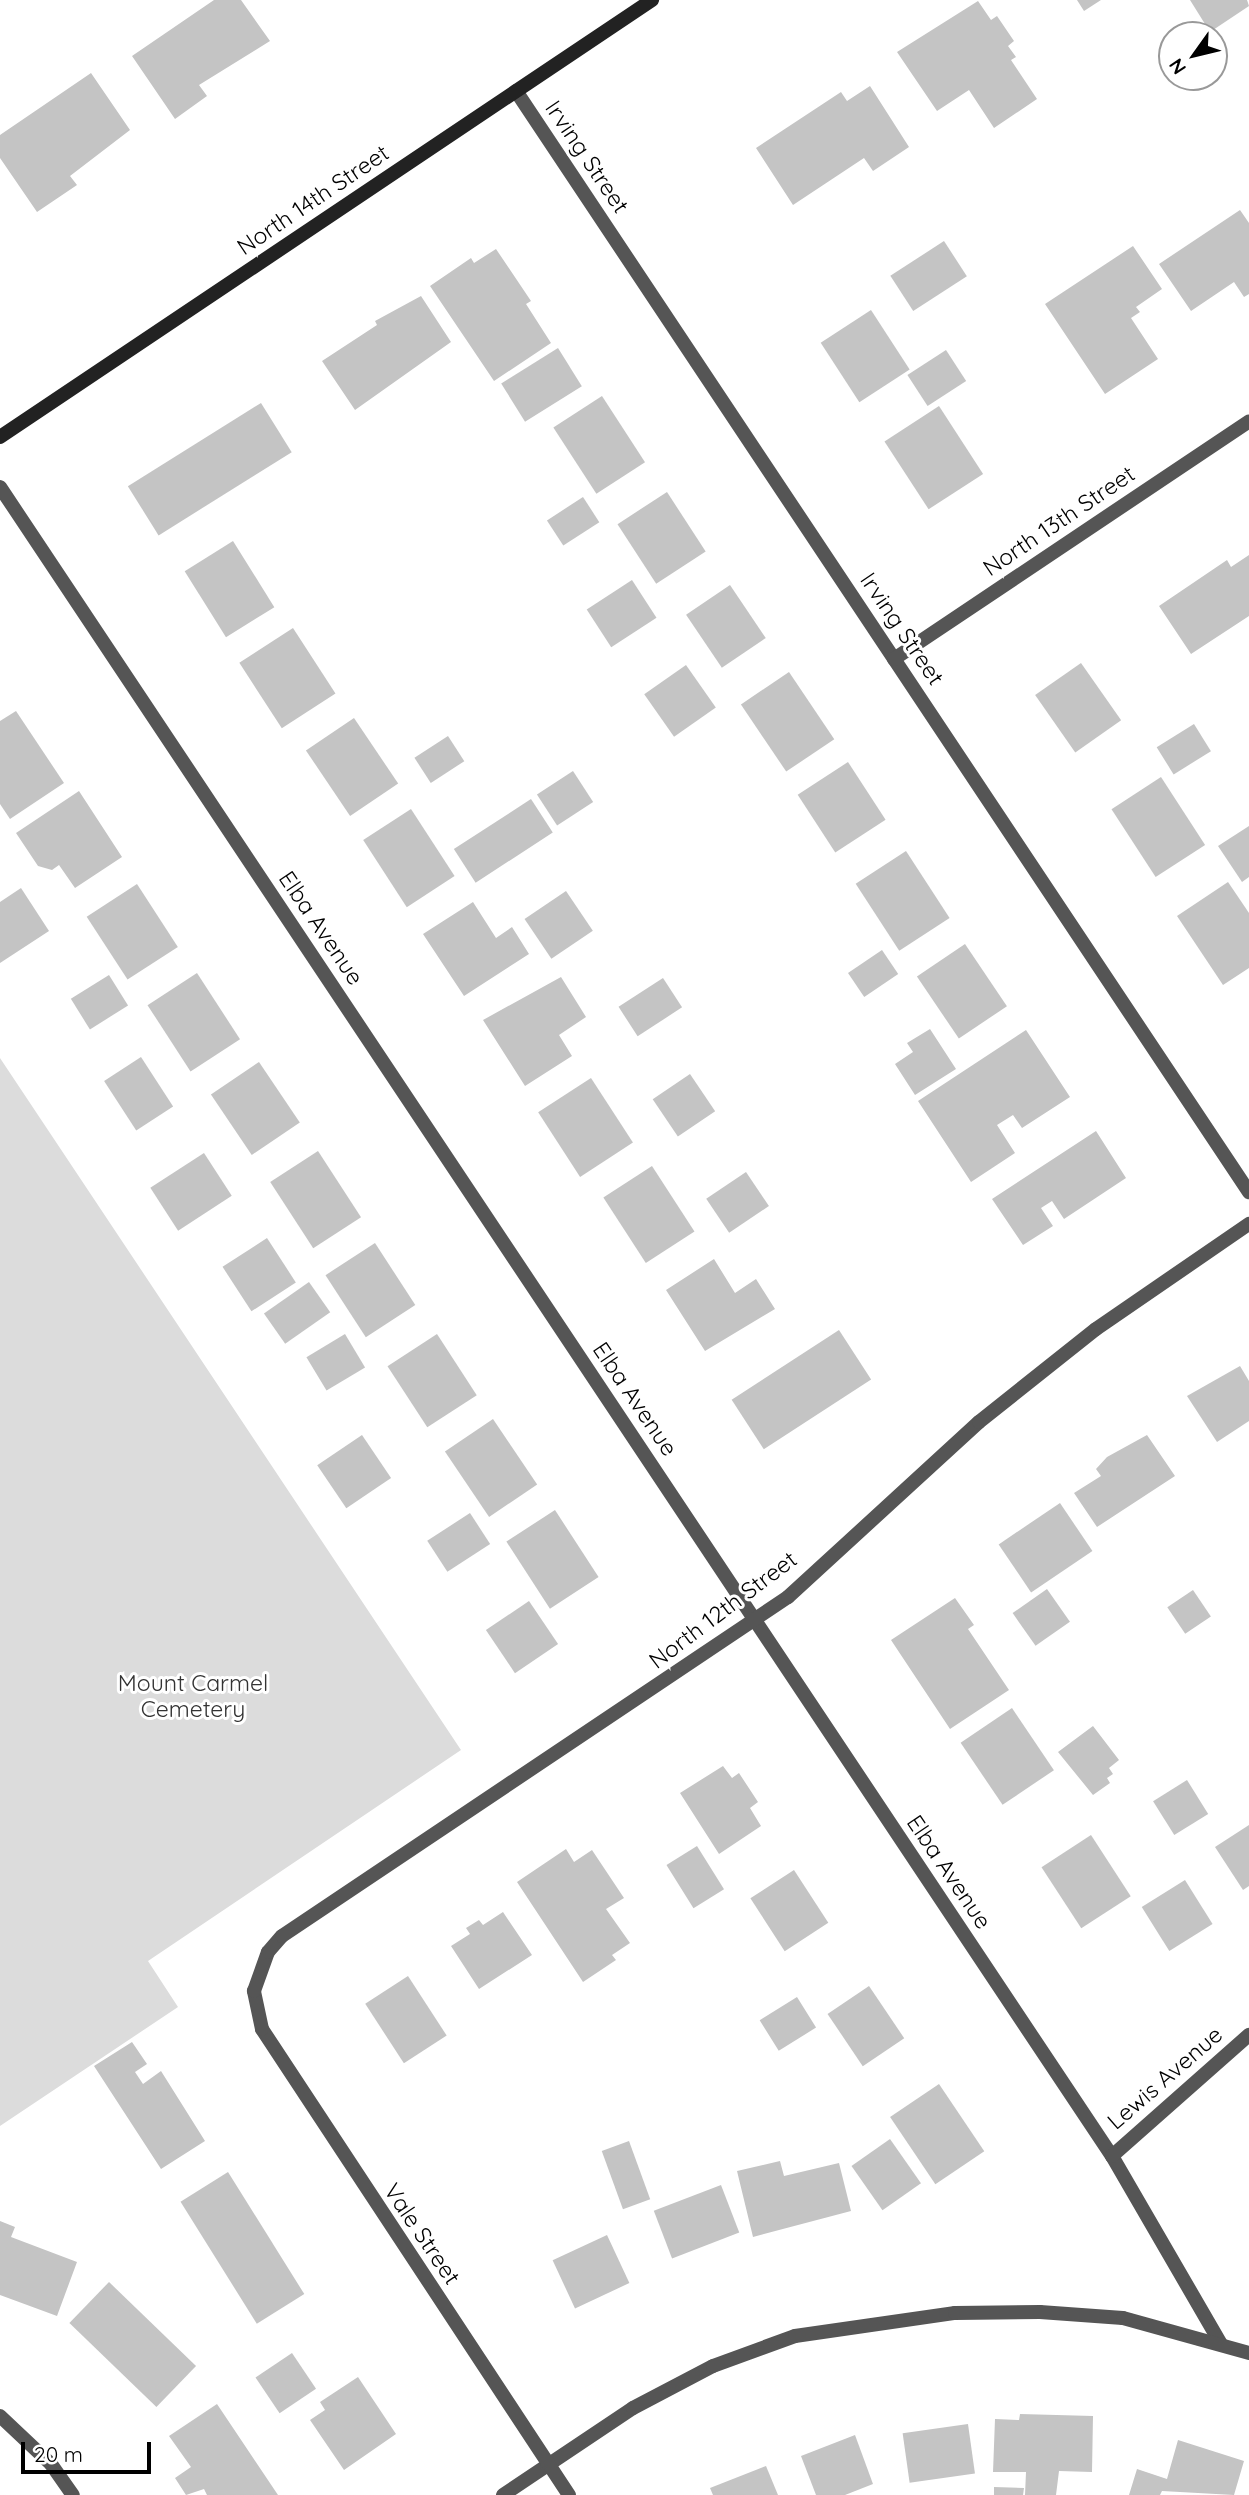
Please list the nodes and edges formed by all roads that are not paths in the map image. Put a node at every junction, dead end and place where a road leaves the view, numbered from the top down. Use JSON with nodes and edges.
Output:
{"nodes":[{"id":1,"x":652,"y":0,"type":"edge"},
{"id":2,"x":516,"y":91,"type":"junction"},
{"id":3,"x":1249,"y":421,"type":"edge"},
{"id":4,"x":0,"y":437,"type":"edge"},
{"id":5,"x":0,"y":487,"type":"edge"},
{"id":6,"x":894,"y":659,"type":"junction"},
{"id":7,"x":1249,"y":1192,"type":"edge"},
{"id":8,"x":1249,"y":1224,"type":"edge"},
{"id":9,"x":755,"y":1619,"type":"junction"},
{"id":10,"x":254,"y":1991,"type":"joint"},
{"id":11,"x":1249,"y":2035,"type":"edge"},
{"id":12,"x":1112,"y":2156,"type":"junction"},
{"id":13,"x":1221,"y":2344,"type":"junction"},
{"id":14,"x":1249,"y":2353,"type":"edge"},
{"id":15,"x":0,"y":2416,"type":"edge"},
{"id":16,"x":548,"y":2465,"type":"junction"},
{"id":17,"x":72,"y":2495,"type":"edge"},
{"id":18,"x":503,"y":2495,"type":"edge"},
{"id":19,"x":569,"y":2495,"type":"edge"}],
"edges":[{"from":1,"to":2,"type":"main road","name":"North 14th Street"},
{"from":2,"to":4,"type":"main road","name":"North 14th Street"},
{"from":2,"to":6,"type":"street","name":"Irving Street"},
{"from":3,"to":6,"type":"street","name":"North 13th Street"},
{"from":5,"to":9,"type":"street","name":"Elba Avenue"},
{"from":6,"to":7,"type":"street","name":"Irving Street"},
{"from":8,"to":9,"type":"street","name":"North 12th Street"},
{"from":9,"to":10,"type":"street","name":"North 12th Street"},
{"from":9,"to":12,"type":"street","name":"Elba Avenue"},
{"from":10,"to":16,"type":"street","name":"Vale Street"},
{"from":11,"to":12,"type":"street","name":"Lewis Avenue"},
{"from":12,"to":13,"type":"street","name":"Elba Avenue"},
{"from":13,"to":14,"type":"street"},
{"from":13,"to":16,"type":"street"},
{"from":15,"to":17,"type":"street"},
{"from":16,"to":18,"type":"street"},
{"from":16,"to":19,"type":"street","name":"Vale Street"}]}
